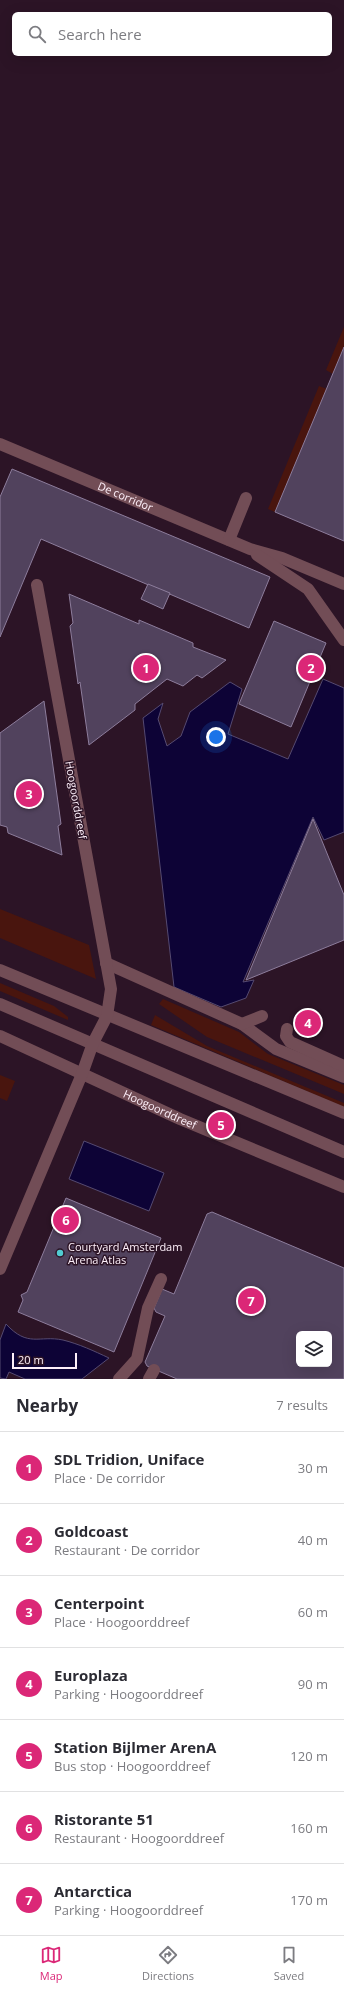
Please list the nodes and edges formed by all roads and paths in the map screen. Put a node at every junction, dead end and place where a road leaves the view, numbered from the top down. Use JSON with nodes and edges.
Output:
{"nodes":[{"id":1,"x":0,"y":444,"type":"edge"},
{"id":2,"x":246,"y":498,"type":"dead end"},
{"id":3,"x":229,"y":540,"type":"junction"},
{"id":4,"x":250,"y":549,"type":"junction"},
{"id":5,"x":344,"y":584,"type":"edge"},
{"id":6,"x":37,"y":585,"type":"dead end"},
{"id":7,"x":344,"y":640,"type":"edge"},
{"id":8,"x":106,"y":963,"type":"junction"},
{"id":9,"x":0,"y":970,"type":"edge"},
{"id":10,"x":0,"y":1004,"type":"edge"},
{"id":11,"x":107,"y":1016,"type":"junction"},
{"id":12,"x":262,"y":1016,"type":"dead end"},
{"id":13,"x":242,"y":1024,"type":"junction"},
{"id":14,"x":287,"y":1029,"type":"dead end"},
{"id":15,"x":0,"y":1036,"type":"edge"},
{"id":16,"x":93,"y":1043,"type":"junction"},
{"id":17,"x":344,"y":1066,"type":"edge"},
{"id":18,"x":82,"y":1074,"type":"junction"},
{"id":19,"x":344,"y":1077,"type":"edge"},
{"id":20,"x":344,"y":1114,"type":"edge"},
{"id":21,"x":344,"y":1152,"type":"edge"},
{"id":22,"x":344,"y":1187,"type":"edge"},
{"id":23,"x":0,"y":1268,"type":"edge"},
{"id":24,"x":161,"y":1279,"type":"dead end"},
{"id":25,"x":119,"y":1379,"type":"edge"}],
"edges":[{"from":1,"to":3,"type":"street","name":"De corridor"},
{"from":2,"to":3,"type":"street"},
{"from":3,"to":4,"type":"street","name":"De corridor"},
{"from":4,"to":5,"type":"street","name":"De corridor"},
{"from":4,"to":7,"type":"street","name":"De corridor"},
{"from":6,"to":8,"type":"street","name":"Hoogoorddreef"},
{"from":8,"to":11,"type":"street","name":"Hoogoorddreef"},
{"from":8,"to":13,"type":"street"},
{"from":9,"to":11,"type":"street"},
{"from":10,"to":16,"type":"street"},
{"from":11,"to":16,"type":"street","name":"Hoogoorddreef"},
{"from":11,"to":20,"type":"street"},
{"from":12,"to":13,"type":"street"},
{"from":13,"to":19,"type":"street"},
{"from":14,"to":17,"type":"street"},
{"from":15,"to":18,"type":"street","name":"Hoogoorddreef"},
{"from":16,"to":18,"type":"street","name":"Hoogoorddreef"},
{"from":16,"to":21,"type":"street"},
{"from":18,"to":22,"type":"street","name":"Hoogoorddreef"},
{"from":18,"to":23,"type":"street","name":"Hoogoorddreef"},
{"from":24,"to":25,"type":"street"}]}
